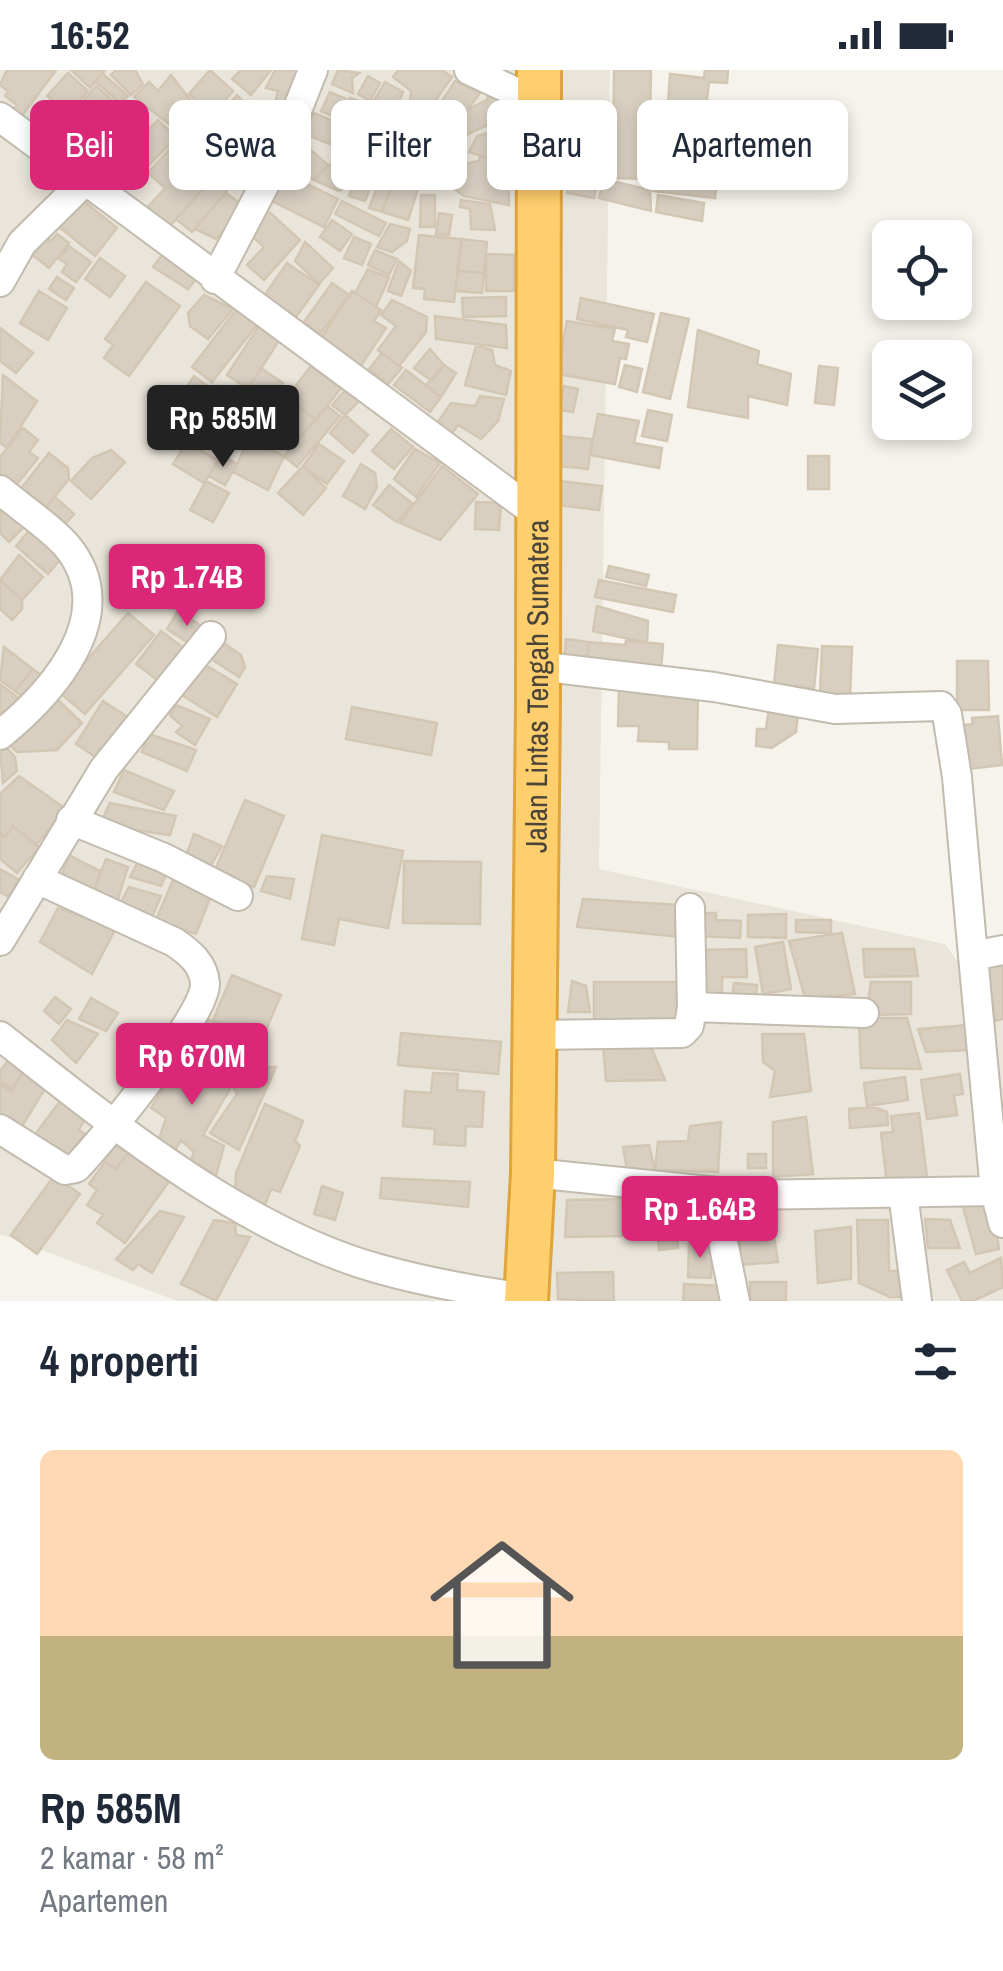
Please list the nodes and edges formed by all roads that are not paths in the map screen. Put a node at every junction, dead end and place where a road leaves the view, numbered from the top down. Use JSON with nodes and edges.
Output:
{"nodes":[{"id":1,"x":313,"y":70,"type":"edge"},
{"id":2,"x":469,"y":70,"type":"edge"},
{"id":3,"x":540,"y":87,"type":"edge"},
{"id":4,"x":5,"y":130,"type":"edge"},
{"id":5,"x":30,"y":146,"type":"edge"},
{"id":6,"x":76,"y":190,"type":"edge"},
{"id":7,"x":97,"y":190,"type":"edge"},
{"id":8,"x":216,"y":279,"type":"junction"},
{"id":9,"x":0,"y":282,"type":"edge"},
{"id":10,"x":0,"y":490,"type":"edge"},
{"id":11,"x":538,"y":515,"type":"junction"},
{"id":12,"x":211,"y":636,"type":"dead end"},
{"id":13,"x":538,"y":666,"type":"junction"},
{"id":14,"x":0,"y":735,"type":"edge"},
{"id":15,"x":72,"y":820,"type":"junction"},
{"id":16,"x":38,"y":879,"type":"junction"},
{"id":17,"x":238,"y":896,"type":"dead end"},
{"id":18,"x":690,"y":908,"type":"dead end"},
{"id":19,"x":0,"y":941,"type":"edge"},
{"id":20,"x":1003,"y":950,"type":"edge"},
{"id":21,"x":972,"y":956,"type":"junction"},
{"id":22,"x":692,"y":1006,"type":"junction"},
{"id":23,"x":864,"y":1013,"type":"dead end"},
{"id":24,"x":534,"y":1034,"type":"junction"},
{"id":25,"x":0,"y":1036,"type":"edge"},
{"id":26,"x":994,"y":1069,"type":"edge"},
{"id":27,"x":117,"y":1123,"type":"junction"},
{"id":28,"x":0,"y":1129,"type":"edge"},
{"id":29,"x":532,"y":1174,"type":"junction"},
{"id":30,"x":996,"y":1190,"type":"junction"},
{"id":31,"x":713,"y":1192,"type":"junction"},
{"id":32,"x":902,"y":1193,"type":"junction"},
{"id":33,"x":1003,"y":1223,"type":"edge"},
{"id":34,"x":526,"y":1299,"type":"edge"},
{"id":35,"x":735,"y":1301,"type":"edge"},
{"id":36,"x":918,"y":1301,"type":"edge"}],
"edges":[{"from":1,"to":8,"type":"street"},
{"from":2,"to":3,"type":"street"},
{"from":3,"to":11,"type":"highway","name":"Jalan Lintas Tengah Sumatera"},
{"from":4,"to":5,"type":"street"},
{"from":6,"to":9,"type":"street"},
{"from":7,"to":8,"type":"street"},
{"from":8,"to":11,"type":"street"},
{"from":10,"to":14,"type":"street"},
{"from":11,"to":13,"type":"highway","name":"Jalan Lintas Tengah Sumatera"},
{"from":12,"to":15,"type":"street"},
{"from":13,"to":21,"type":"street"},
{"from":13,"to":24,"type":"highway","name":"Jalan Lintas Tengah Sumatera"},
{"from":15,"to":16,"type":"street"},
{"from":15,"to":17,"type":"street"},
{"from":16,"to":19,"type":"street"},
{"from":16,"to":27,"type":"street"},
{"from":18,"to":22,"type":"street"},
{"from":20,"to":21,"type":"street"},
{"from":21,"to":26,"type":"street"},
{"from":22,"to":23,"type":"street"},
{"from":22,"to":24,"type":"street"},
{"from":24,"to":29,"type":"highway","name":"Jalan Lintas Tengah Sumatera"},
{"from":25,"to":27,"type":"street"},
{"from":26,"to":30,"type":"street"},
{"from":27,"to":28,"type":"street"},
{"from":27,"to":34,"type":"street"},
{"from":29,"to":31,"type":"street"},
{"from":29,"to":34,"type":"highway","name":"Jalan Lintas Tengah Sumatera"},
{"from":30,"to":32,"type":"street"},
{"from":30,"to":33,"type":"street"},
{"from":31,"to":32,"type":"street"},
{"from":31,"to":35,"type":"street"},
{"from":32,"to":36,"type":"street"}]}
